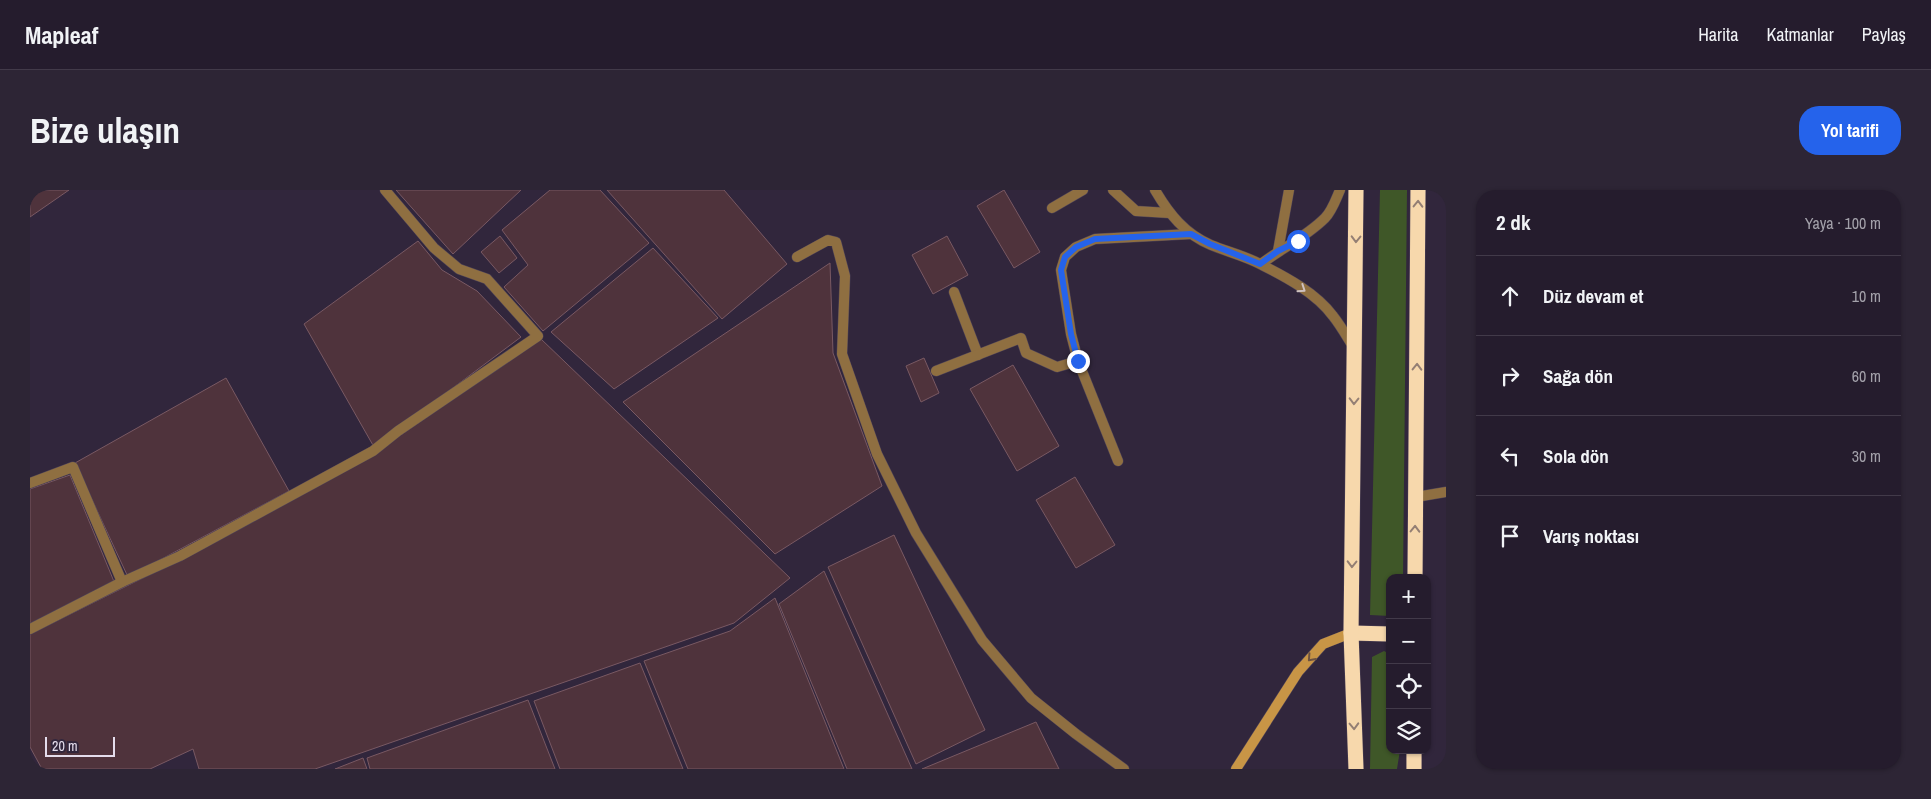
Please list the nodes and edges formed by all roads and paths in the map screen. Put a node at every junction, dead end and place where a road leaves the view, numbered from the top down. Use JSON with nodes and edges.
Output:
{"nodes":[{"id":1,"x":385,"y":190,"type":"edge"},
{"id":2,"x":1083,"y":190,"type":"edge"},
{"id":3,"x":1113,"y":190,"type":"edge"},
{"id":4,"x":1155,"y":190,"type":"edge"},
{"id":5,"x":1289,"y":190,"type":"edge"},
{"id":6,"x":1340,"y":190,"type":"edge"},
{"id":7,"x":1356,"y":190,"type":"edge"},
{"id":8,"x":1418,"y":190,"type":"edge"},
{"id":9,"x":1052,"y":208,"type":"dead end"},
{"id":10,"x":1169,"y":213,"type":"junction"},
{"id":11,"x":1191,"y":234,"type":"junction"},
{"id":12,"x":1278,"y":251,"type":"junction"},
{"id":13,"x":796,"y":257,"type":"dead end"},
{"id":14,"x":1260,"y":264,"type":"junction"},
{"id":15,"x":954,"y":292,"type":"dead end"},
{"id":16,"x":1355,"y":350,"type":"junction"},
{"id":17,"x":978,"y":355,"type":"junction"},
{"id":18,"x":1078,"y":361,"type":"junction"},
{"id":19,"x":936,"y":371,"type":"dead end"},
{"id":20,"x":1118,"y":461,"type":"dead end"},
{"id":21,"x":30,"y":482,"type":"edge"},
{"id":22,"x":1446,"y":492,"type":"edge"},
{"id":23,"x":1416,"y":497,"type":"junction"},
{"id":24,"x":1415,"y":574,"type":"edge"},
{"id":25,"x":122,"y":582,"type":"junction"},
{"id":26,"x":30,"y":629,"type":"edge"},
{"id":27,"x":1351,"y":633,"type":"junction"},
{"id":28,"x":1386,"y":634,"type":"edge"},
{"id":29,"x":1414,"y":754,"type":"edge"},
{"id":30,"x":1124,"y":769,"type":"edge"},
{"id":31,"x":1236,"y":769,"type":"edge"},
{"id":32,"x":1356,"y":769,"type":"edge"},
{"id":33,"x":1414,"y":769,"type":"edge"}],
"edges":[{"from":1,"to":25,"type":"street"},
{"from":2,"to":9,"type":"street"},
{"from":3,"to":10,"type":"street"},
{"from":4,"to":10,"type":"street"},
{"from":5,"to":12,"type":"street"},
{"from":6,"to":12,"type":"street"},
{"from":7,"to":16,"type":"highway","one_way":true},
{"from":23,"to":8,"type":"highway","one_way":true},
{"from":10,"to":11,"type":"street"},
{"from":11,"to":14,"type":"street"},
{"from":11,"to":18,"type":"street"},
{"from":12,"to":14,"type":"street"},
{"from":13,"to":30,"type":"street"},
{"from":14,"to":16,"type":"street","one_way":true},
{"from":15,"to":17,"type":"street"},
{"from":16,"to":27,"type":"highway","one_way":true},
{"from":17,"to":18,"type":"street"},
{"from":17,"to":19,"type":"street"},
{"from":18,"to":20,"type":"street"},
{"from":21,"to":25,"type":"street"},
{"from":22,"to":23,"type":"street"},
{"from":24,"to":23,"type":"highway","one_way":true},
{"from":25,"to":26,"type":"street"},
{"from":27,"to":28,"type":"highway"},
{"from":27,"to":31,"type":"main road","one_way":true},
{"from":27,"to":32,"type":"highway","one_way":true},
{"from":29,"to":33,"type":"highway"}]}
